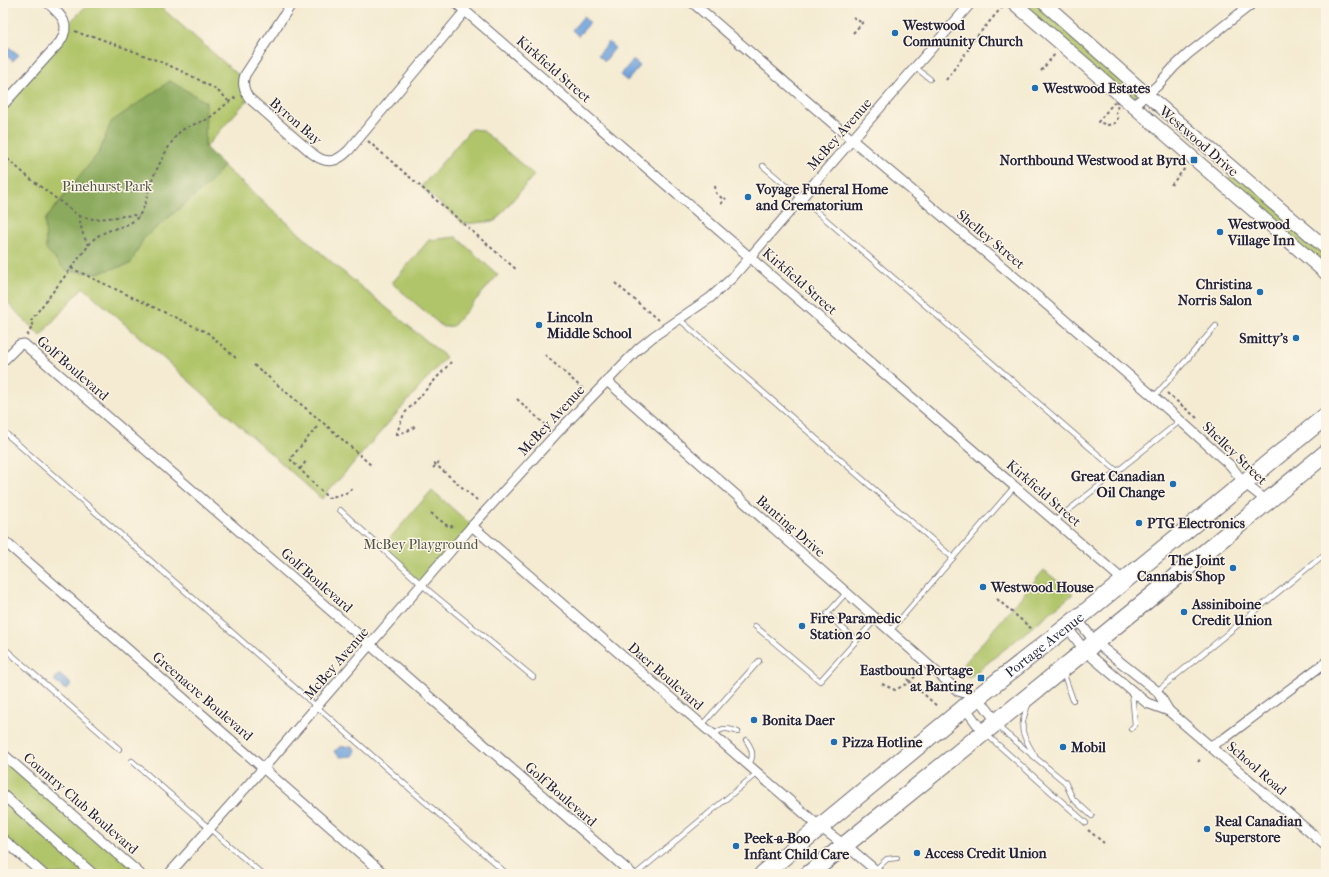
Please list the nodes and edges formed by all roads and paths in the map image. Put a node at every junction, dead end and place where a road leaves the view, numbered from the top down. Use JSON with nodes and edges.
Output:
{"nodes":[{"id":1,"x":48,"y":3,"type":"edge"},
{"id":2,"x":292,"y":3,"type":"edge"},
{"id":3,"x":456,"y":3,"type":"edge"},
{"id":4,"x":693,"y":3,"type":"edge"},
{"id":5,"x":971,"y":3,"type":"edge"},
{"id":6,"x":1010,"y":3,"type":"edge"},
{"id":7,"x":1253,"y":3,"type":"edge"},
{"id":8,"x":1047,"y":4,"type":"edge"},
{"id":9,"x":465,"y":11,"type":"junction"},
{"id":10,"x":854,"y":17,"type":"dead end"},
{"id":11,"x":926,"y":25,"type":"dead end"},
{"id":12,"x":65,"y":27,"type":"junction"},
{"id":13,"x":935,"y":32,"type":"dead end"},
{"id":14,"x":853,"y":33,"type":"dead end"},
{"id":15,"x":1059,"y":50,"type":"dead end"},
{"id":16,"x":915,"y":67,"type":"junction"},
{"id":17,"x":1041,"y":71,"type":"dead end"},
{"id":18,"x":930,"y":80,"type":"dead end"},
{"id":19,"x":946,"y":80,"type":"dead end"},
{"id":20,"x":245,"y":91,"type":"junction"},
{"id":21,"x":1146,"y":94,"type":"junction"},
{"id":22,"x":1116,"y":100,"type":"joint"},
{"id":23,"x":228,"y":101,"type":"junction"},
{"id":24,"x":3,"y":105,"type":"edge"},
{"id":25,"x":1133,"y":106,"type":"junction"},
{"id":26,"x":361,"y":135,"type":"junction"},
{"id":27,"x":852,"y":139,"type":"junction"},
{"id":28,"x":3,"y":155,"type":"edge"},
{"id":29,"x":1189,"y":163,"type":"dead end"},
{"id":30,"x":763,"y":166,"type":"dead end"},
{"id":31,"x":1170,"y":185,"type":"dead end"},
{"id":32,"x":714,"y":186,"type":"dead end"},
{"id":33,"x":801,"y":198,"type":"junction"},
{"id":34,"x":721,"y":204,"type":"dead end"},
{"id":35,"x":79,"y":216,"type":"junction"},
{"id":36,"x":139,"y":216,"type":"junction"},
{"id":37,"x":88,"y":245,"type":"junction"},
{"id":38,"x":1326,"y":248,"type":"edge"},
{"id":39,"x":750,"y":257,"type":"junction"},
{"id":40,"x":71,"y":268,"type":"junction"},
{"id":41,"x":517,"y":270,"type":"dead end"},
{"id":42,"x":1326,"y":273,"type":"edge"},
{"id":43,"x":615,"y":283,"type":"dead end"},
{"id":44,"x":679,"y":319,"type":"junction"},
{"id":45,"x":658,"y":320,"type":"dead end"},
{"id":46,"x":1216,"y":326,"type":"dead end"},
{"id":47,"x":21,"y":344,"type":"junction"},
{"id":48,"x":545,"y":355,"type":"dead end"},
{"id":49,"x":236,"y":358,"type":"dead end"},
{"id":50,"x":3,"y":362,"type":"edge"},
{"id":51,"x":451,"y":362,"type":"dead end"},
{"id":52,"x":254,"y":365,"type":"dead end"},
{"id":53,"x":607,"y":382,"type":"junction"},
{"id":54,"x":1162,"y":388,"type":"junction"},
{"id":55,"x":584,"y":390,"type":"dead end"},
{"id":56,"x":1154,"y":397,"type":"junction"},
{"id":57,"x":517,"y":399,"type":"dead end"},
{"id":58,"x":1326,"y":416,"type":"edge"},
{"id":59,"x":1197,"y":418,"type":"dead end"},
{"id":60,"x":1180,"y":421,"type":"junction"},
{"id":61,"x":415,"y":426,"type":"dead end"},
{"id":62,"x":318,"y":427,"type":"dead end"},
{"id":63,"x":3,"y":431,"type":"edge"},
{"id":64,"x":556,"y":434,"type":"junction"},
{"id":65,"x":1326,"y":453,"type":"edge"},
{"id":66,"x":307,"y":460,"type":"dead end"},
{"id":67,"x":439,"y":462,"type":"dead end"},
{"id":68,"x":435,"y":464,"type":"junction"},
{"id":69,"x":371,"y":465,"type":"dead end"},
{"id":70,"x":433,"y":468,"type":"dead end"},
{"id":71,"x":300,"y":469,"type":"junction"},
{"id":72,"x":1117,"y":471,"type":"junction"},
{"id":73,"x":1244,"y":483,"type":"junction"},
{"id":74,"x":353,"y":486,"type":"dead end"},
{"id":75,"x":1014,"y":486,"type":"junction"},
{"id":76,"x":477,"y":500,"type":"dead end"},
{"id":77,"x":1267,"y":502,"type":"junction"},
{"id":78,"x":340,"y":510,"type":"dead end"},
{"id":79,"x":431,"y":513,"type":"dead end"},
{"id":80,"x":1056,"y":521,"type":"junction"},
{"id":81,"x":472,"y":526,"type":"junction"},
{"id":82,"x":454,"y":528,"type":"dead end"},
{"id":83,"x":3,"y":540,"type":"edge"},
{"id":84,"x":1326,"y":553,"type":"edge"},
{"id":85,"x":953,"y":558,"type":"junction"},
{"id":86,"x":1124,"y":581,"type":"junction"},
{"id":87,"x":422,"y":585,"type":"junction"},
{"id":88,"x":846,"y":593,"type":"junction"},
{"id":89,"x":997,"y":599,"type":"dead end"},
{"id":90,"x":876,"y":619,"type":"junction"},
{"id":91,"x":1072,"y":623,"type":"junction"},
{"id":92,"x":755,"y":626,"type":"dead end"},
{"id":93,"x":1032,"y":630,"type":"dead end"},
{"id":94,"x":890,"y":632,"type":"junction"},
{"id":95,"x":856,"y":640,"type":"junction"},
{"id":96,"x":370,"y":645,"type":"junction"},
{"id":97,"x":1090,"y":646,"type":"junction"},
{"id":98,"x":3,"y":647,"type":"edge"},
{"id":99,"x":760,"y":661,"type":"dead end"},
{"id":100,"x":1326,"y":662,"type":"edge"},
{"id":101,"x":1062,"y":669,"type":"junction"},
{"id":102,"x":918,"y":673,"type":"dead end"},
{"id":103,"x":533,"y":677,"type":"dead end"},
{"id":104,"x":907,"y":679,"type":"dead end"},
{"id":105,"x":910,"y":682,"type":"junction"},
{"id":106,"x":882,"y":684,"type":"dead end"},
{"id":107,"x":1132,"y":690,"type":"junction"},
{"id":108,"x":958,"y":691,"type":"junction"},
{"id":109,"x":1157,"y":692,"type":"junction"},
{"id":110,"x":1032,"y":693,"type":"junction"},
{"id":111,"x":978,"y":697,"type":"junction"},
{"id":112,"x":1074,"y":700,"type":"dead end"},
{"id":113,"x":938,"y":706,"type":"dead end"},
{"id":114,"x":316,"y":707,"type":"junction"},
{"id":115,"x":964,"y":708,"type":"junction"},
{"id":116,"x":1169,"y":711,"type":"junction"},
{"id":117,"x":702,"y":725,"type":"junction"},
{"id":118,"x":990,"y":727,"type":"junction"},
{"id":119,"x":1131,"y":729,"type":"dead end"},
{"id":120,"x":738,"y":732,"type":"dead end"},
{"id":121,"x":714,"y":735,"type":"junction"},
{"id":122,"x":746,"y":740,"type":"dead end"},
{"id":123,"x":1210,"y":746,"type":"junction"},
{"id":124,"x":119,"y":749,"type":"dead end"},
{"id":125,"x":3,"y":754,"type":"edge"},
{"id":126,"x":1201,"y":758,"type":"dead end"},
{"id":127,"x":1037,"y":759,"type":"junction"},
{"id":128,"x":132,"y":761,"type":"dead end"},
{"id":129,"x":1198,"y":762,"type":"dead end"},
{"id":130,"x":748,"y":765,"type":"junction"},
{"id":131,"x":263,"y":768,"type":"junction"},
{"id":132,"x":757,"y":773,"type":"junction"},
{"id":133,"x":3,"y":795,"type":"edge"},
{"id":134,"x":1092,"y":816,"type":"dead end"},
{"id":135,"x":1086,"y":823,"type":"dead end"},
{"id":136,"x":820,"y":827,"type":"junction"},
{"id":137,"x":210,"y":829,"type":"junction"},
{"id":138,"x":3,"y":839,"type":"edge"},
{"id":139,"x":844,"y":845,"type":"junction"},
{"id":140,"x":1326,"y":846,"type":"edge"},
{"id":141,"x":897,"y":858,"type":"dead end"},
{"id":142,"x":878,"y":872,"type":"edge"},
{"id":143,"x":43,"y":874,"type":"edge"},
{"id":144,"x":93,"y":874,"type":"edge"},
{"id":145,"x":140,"y":874,"type":"edge"},
{"id":146,"x":169,"y":874,"type":"edge"},
{"id":147,"x":262,"y":874,"type":"edge"},
{"id":148,"x":384,"y":874,"type":"edge"},
{"id":149,"x":507,"y":874,"type":"edge"},
{"id":150,"x":632,"y":874,"type":"edge"},
{"id":151,"x":636,"y":874,"type":"edge"},
{"id":152,"x":763,"y":874,"type":"edge"},
{"id":153,"x":809,"y":874,"type":"edge"}],
"edges":[{"from":1,"to":12,"type":"street"},
{"from":2,"to":20,"type":"street"},
{"from":3,"to":9,"type":"street","name":"Kirkfield Street"},
{"from":4,"to":27,"type":"street","name":"Shelley Street"},
{"from":5,"to":16,"type":"street","name":"McBey Avenue"},
{"from":6,"to":19,"type":"path"},
{"from":6,"to":25,"type":"street","name":"Westwood Drive"},
{"from":7,"to":21,"type":"street"},
{"from":8,"to":21,"type":"street","name":"Westwood Drive"},
{"from":9,"to":26,"type":"street","name":"Byron Bay"},
{"from":9,"to":39,"type":"street","name":"Kirkfield Street"},
{"from":10,"to":14,"type":"path"},
{"from":11,"to":13,"type":"path"},
{"from":12,"to":23,"type":"path"},
{"from":12,"to":24,"type":"street"},
{"from":15,"to":17,"type":"path"},
{"from":16,"to":18,"type":"lane"},
{"from":16,"to":27,"type":"street","name":"McBey Avenue"},
{"from":20,"to":23,"type":"path"},
{"from":20,"to":26,"type":"street","name":"Byron Bay"},
{"from":21,"to":25,"type":"street"},
{"from":21,"to":38,"type":"street","name":"Westwood Drive"},
{"from":22,"to":22,"type":"path"},
{"from":23,"to":36,"type":"path"},
{"from":25,"to":42,"type":"street","name":"Westwood Drive"},
{"from":26,"to":41,"type":"path"},
{"from":27,"to":33,"type":"street","name":"McBey Avenue"},
{"from":27,"to":56,"type":"street","name":"Shelley Street"},
{"from":28,"to":35,"type":"path"},
{"from":29,"to":31,"type":"path"},
{"from":30,"to":33,"type":"lane"},
{"from":32,"to":34,"type":"path"},
{"from":33,"to":39,"type":"street","name":"McBey Avenue"},
{"from":33,"to":72,"type":"lane"},
{"from":35,"to":36,"type":"path"},
{"from":35,"to":37,"type":"path"},
{"from":36,"to":37,"type":"path"},
{"from":37,"to":40,"type":"path"},
{"from":39,"to":44,"type":"street","name":"McBey Avenue"},
{"from":39,"to":75,"type":"street","name":"Kirkfield Street"},
{"from":40,"to":47,"type":"path"},
{"from":40,"to":49,"type":"path"},
{"from":43,"to":45,"type":"path"},
{"from":44,"to":53,"type":"street","name":"McBey Avenue"},
{"from":44,"to":85,"type":"lane"},
{"from":46,"to":54,"type":"lane"},
{"from":47,"to":50,"type":"street"},
{"from":47,"to":96,"type":"street","name":"Golf Boulevard"},
{"from":48,"to":55,"type":"path"},
{"from":51,"to":61,"type":"path"},
{"from":52,"to":69,"type":"path"},
{"from":53,"to":64,"type":"street","name":"McBey Avenue"},
{"from":53,"to":88,"type":"street","name":"Banting Drive"},
{"from":54,"to":56,"type":"lane"},
{"from":54,"to":59,"type":"path"},
{"from":56,"to":60,"type":"street","name":"Shelley Street"},
{"from":57,"to":64,"type":"path"},
{"from":58,"to":73,"type":"highway","name":"Portage Avenue"},
{"from":60,"to":72,"type":"lane"},
{"from":60,"to":73,"type":"street","name":"Shelley Street"},
{"from":62,"to":71,"type":"path"},
{"from":63,"to":114,"type":"lane"},
{"from":64,"to":81,"type":"street","name":"McBey Avenue"},
{"from":65,"to":77,"type":"highway","name":"Portage Avenue"},
{"from":66,"to":71,"type":"path"},
{"from":67,"to":68,"type":"path"},
{"from":68,"to":70,"type":"path"},
{"from":68,"to":76,"type":"path"},
{"from":71,"to":74,"type":"path"},
{"from":72,"to":80,"type":"lane"},
{"from":73,"to":77,"type":"street","name":"Shelley Street"},
{"from":73,"to":86,"type":"highway","name":"Portage Avenue"},
{"from":75,"to":80,"type":"street","name":"Kirkfield Street"},
{"from":75,"to":85,"type":"lane"},
{"from":77,"to":97,"type":"highway","name":"Portage Avenue"},
{"from":78,"to":87,"type":"lane"},
{"from":79,"to":82,"type":"path"},
{"from":80,"to":86,"type":"street","name":"Kirkfield Street"},
{"from":81,"to":87,"type":"street","name":"McBey Avenue"},
{"from":81,"to":117,"type":"street","name":"Daer Boulevard"},
{"from":83,"to":131,"type":"street","name":"Greenacre Boulevard"},
{"from":84,"to":109,"type":"lane"},
{"from":85,"to":94,"type":"lane"},
{"from":86,"to":91,"type":"highway","name":"Portage Avenue"},
{"from":87,"to":96,"type":"street","name":"McBey Avenue"},
{"from":87,"to":103,"type":"lane"},
{"from":88,"to":90,"type":"street","name":"Banting Drive"},
{"from":88,"to":95,"type":"lane"},
{"from":89,"to":93,"type":"path"},
{"from":90,"to":94,"type":"street","name":"Banting Drive"},
{"from":90,"to":95,"type":"lane"},
{"from":91,"to":97,"type":"street","name":"School Road"},
{"from":91,"to":97,"type":"street","name":"School Road"},
{"from":91,"to":111,"type":"highway","name":"Portage Avenue"},
{"from":92,"to":95,"type":"lane"},
{"from":94,"to":108,"type":"street","name":"Banting Drive"},
{"from":96,"to":114,"type":"street","name":"McBey Avenue"},
{"from":96,"to":150,"type":"street","name":"Golf Boulevard"},
{"from":97,"to":101,"type":"highway","name":"Portage Avenue"},
{"from":97,"to":107,"type":"street","name":"School Road"},
{"from":97,"to":109,"type":"street","name":"School Road"},
{"from":98,"to":124,"type":"lane"},
{"from":99,"to":117,"type":"lane"},
{"from":100,"to":123,"type":"street"},
{"from":101,"to":110,"type":"highway","name":"Portage Avenue"},
{"from":101,"to":112,"type":"lane"},
{"from":102,"to":105,"type":"path"},
{"from":104,"to":105,"type":"path"},
{"from":105,"to":106,"type":"path"},
{"from":105,"to":113,"type":"path"},
{"from":107,"to":116,"type":"street","name":"School Road"},
{"from":107,"to":119,"type":"lane"},
{"from":108,"to":111,"type":"street","name":"Banting Drive"},
{"from":108,"to":115,"type":"street","name":"Banting Drive"},
{"from":109,"to":116,"type":"street","name":"School Road"},
{"from":110,"to":118,"type":"highway","name":"Portage Avenue"},
{"from":110,"to":127,"type":"lane"},
{"from":111,"to":115,"type":"highway","name":"Portage Avenue"},
{"from":111,"to":118,"type":"street"},
{"from":114,"to":131,"type":"street","name":"McBey Avenue"},
{"from":114,"to":149,"type":"lane"},
{"from":115,"to":118,"type":"street","name":"Banting Drive"},
{"from":115,"to":136,"type":"highway","name":"Portage Avenue"},
{"from":116,"to":123,"type":"street","name":"School Road"},
{"from":117,"to":121,"type":"street","name":"Daer Boulevard"},
{"from":118,"to":127,"type":"lane"},
{"from":118,"to":135,"type":"lane"},
{"from":118,"to":139,"type":"highway","name":"Portage Avenue"},
{"from":120,"to":121,"type":"lane"},
{"from":121,"to":130,"type":"street","name":"Daer Boulevard"},
{"from":122,"to":130,"type":"lane"},
{"from":123,"to":140,"type":"street","name":"School Road"},
{"from":125,"to":145,"type":"street","name":"Country Club Boulevard"},
{"from":126,"to":129,"type":"path"},
{"from":127,"to":134,"type":"lane"},
{"from":128,"to":137,"type":"lane"},
{"from":130,"to":132,"type":"street","name":"Daer Boulevard"},
{"from":131,"to":137,"type":"street","name":"McBey Avenue"},
{"from":131,"to":148,"type":"street","name":"Greenacre Boulevard"},
{"from":132,"to":136,"type":"street","name":"Daer Boulevard"},
{"from":132,"to":151,"type":"lane"},
{"from":133,"to":144,"type":"street"},
{"from":136,"to":139,"type":"street","name":"Daer Boulevard"},
{"from":136,"to":152,"type":"highway","name":"Portage Avenue"},
{"from":137,"to":146,"type":"street","name":"McBey Avenue"},
{"from":137,"to":147,"type":"lane"},
{"from":138,"to":143,"type":"street"},
{"from":139,"to":142,"type":"street","name":"Daer Boulevard"},
{"from":139,"to":153,"type":"highway","name":"Portage Avenue"},
{"from":141,"to":142,"type":"lane"}]}
